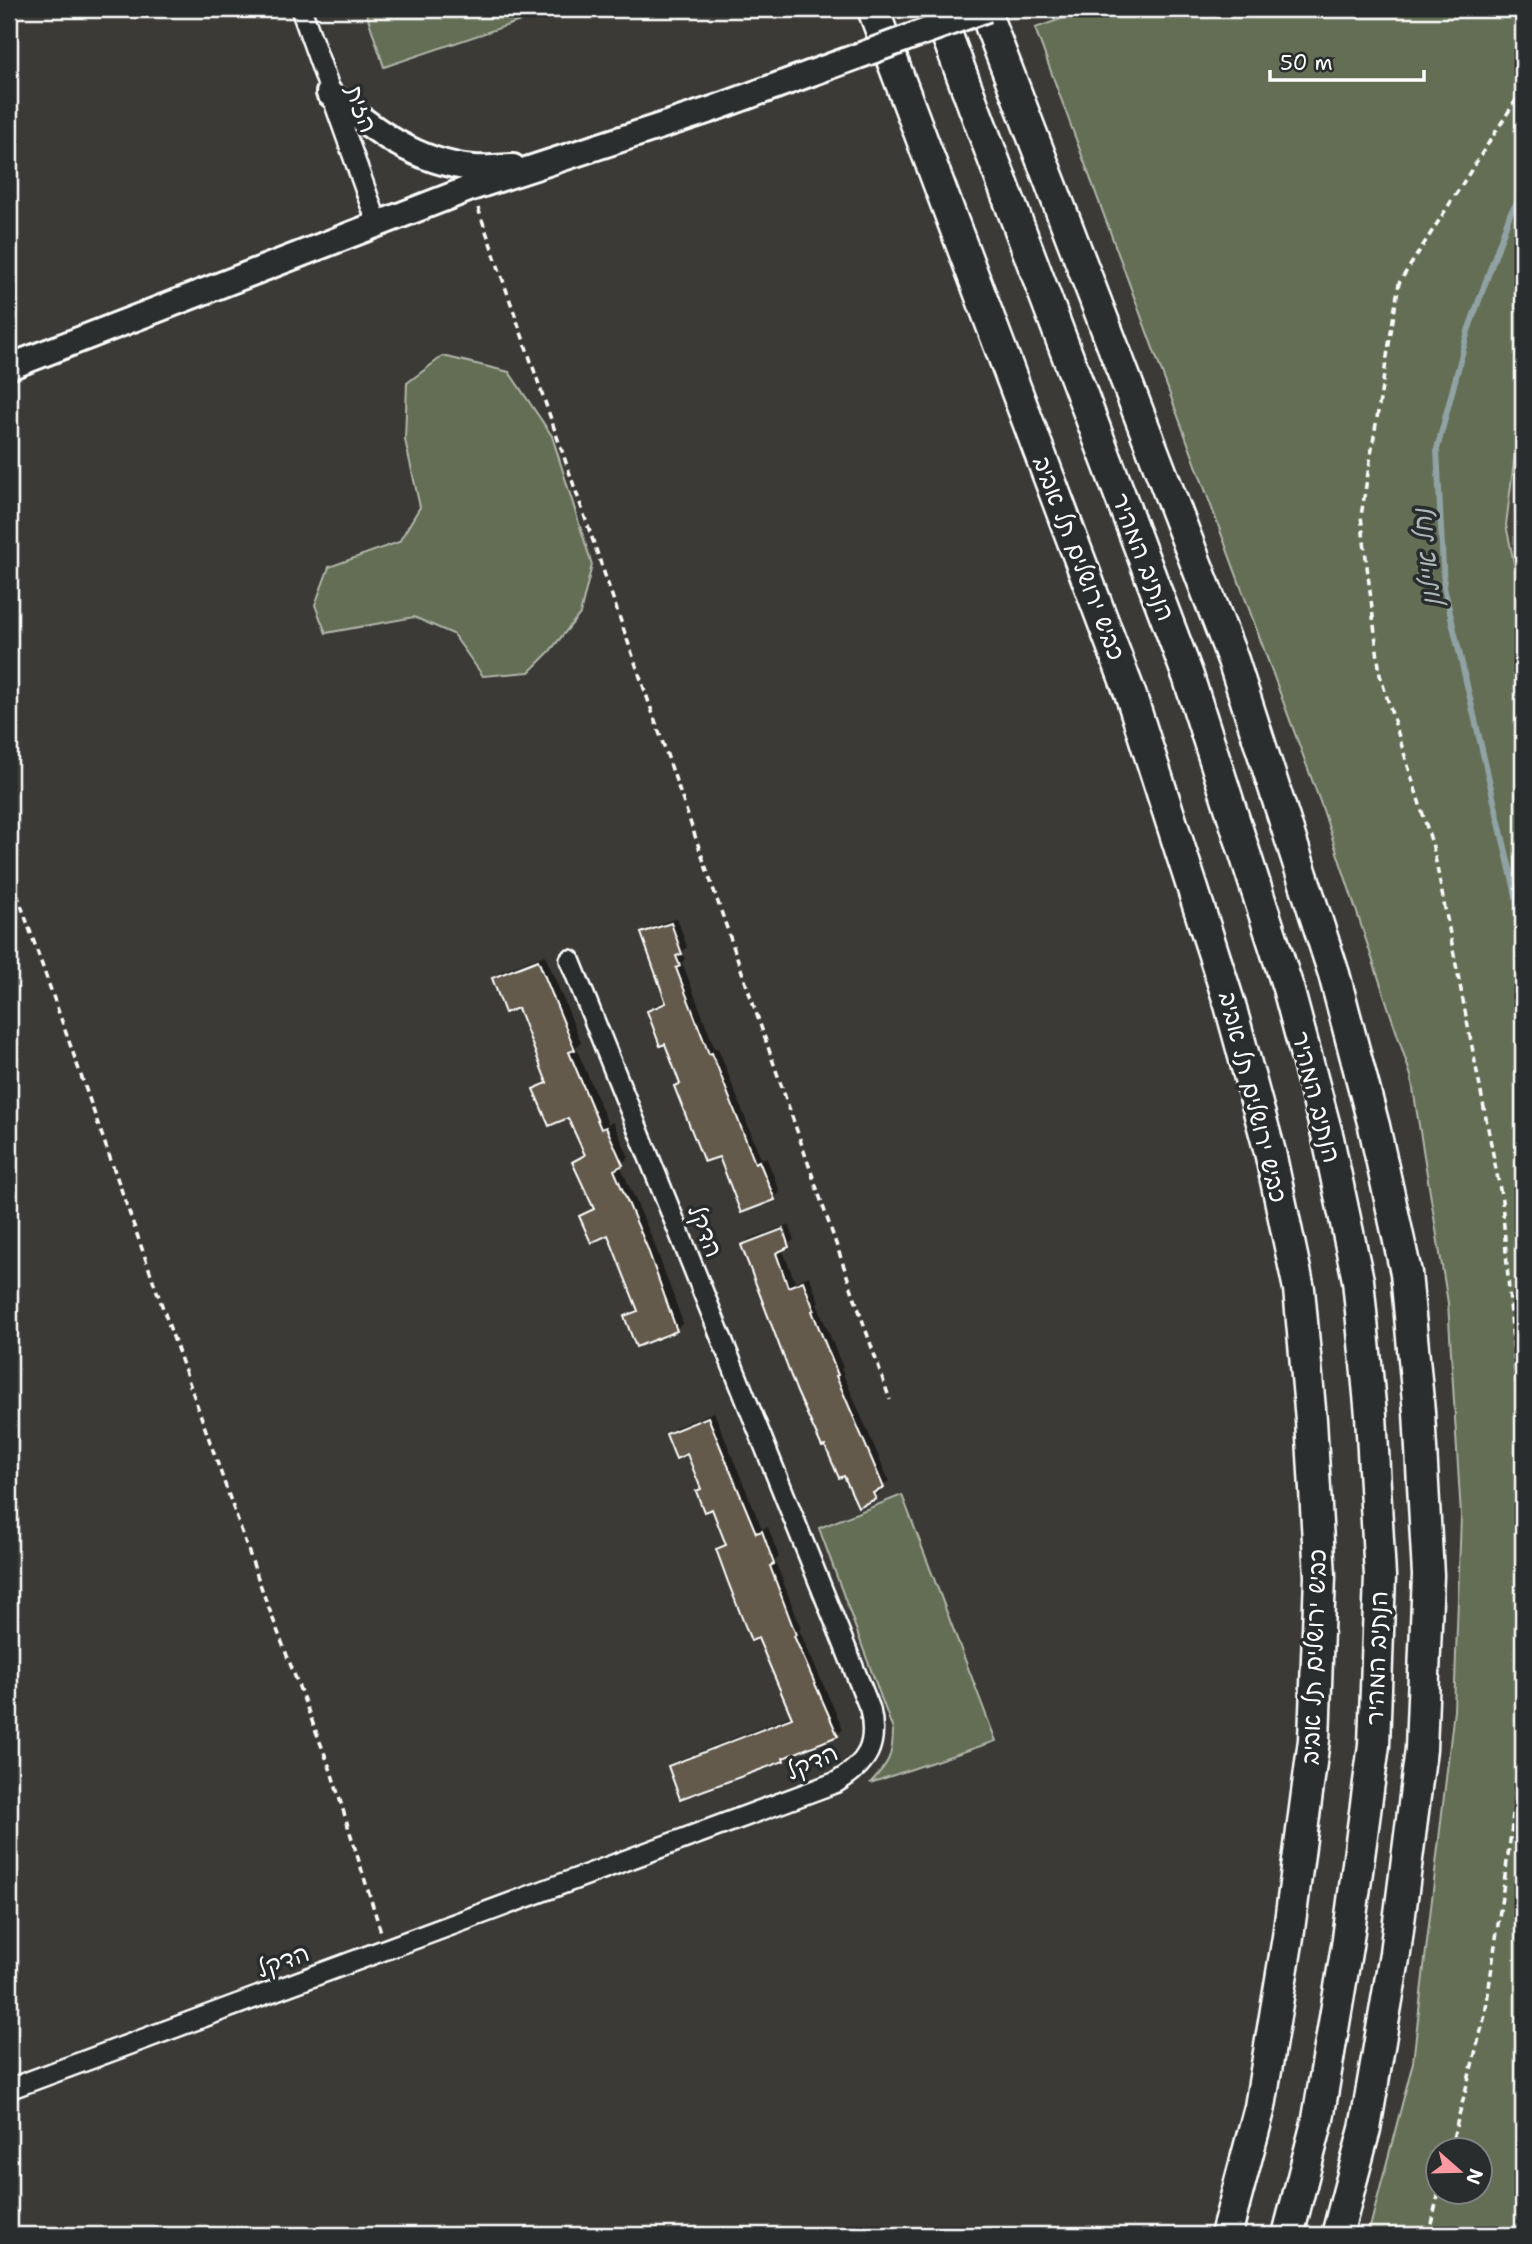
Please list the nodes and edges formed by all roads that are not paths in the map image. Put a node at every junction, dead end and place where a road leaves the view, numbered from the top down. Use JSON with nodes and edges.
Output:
{"nodes":[{"id":1,"x":301,"y":9,"type":"edge"},
{"id":2,"x":873,"y":9,"type":"edge"},
{"id":3,"x":937,"y":9,"type":"edge"},
{"id":4,"x":985,"y":9,"type":"edge"},
{"id":5,"x":330,"y":93,"type":"junction"},
{"id":6,"x":538,"y":167,"type":"junction"},
{"id":7,"x":377,"y":225,"type":"junction"},
{"id":8,"x":9,"y":367,"type":"edge"},
{"id":9,"x":570,"y":960,"type":"dead end"},
{"id":10,"x":9,"y":2089,"type":"edge"},
{"id":11,"x":1226,"y":2235,"type":"edge"},
{"id":12,"x":1288,"y":2235,"type":"edge"},
{"id":13,"x":1337,"y":2235,"type":"edge"}],
"edges":[{"from":1,"to":5,"type":"street","name":"הזית"},
{"from":2,"to":11,"type":"highway","name":"כביש ירושלים תל אביב"},
{"from":3,"to":12,"type":"highway","name":"הנתיב המהיר"},
{"from":4,"to":6,"type":"main road","bridge":true},
{"from":4,"to":13,"type":"highway"},
{"from":5,"to":6,"type":"main road"},
{"from":5,"to":7,"type":"street","name":"הזית"},
{"from":6,"to":7,"type":"main road"},
{"from":7,"to":8,"type":"main road"},
{"from":9,"to":10,"type":"street","name":"הדקל"}]}
